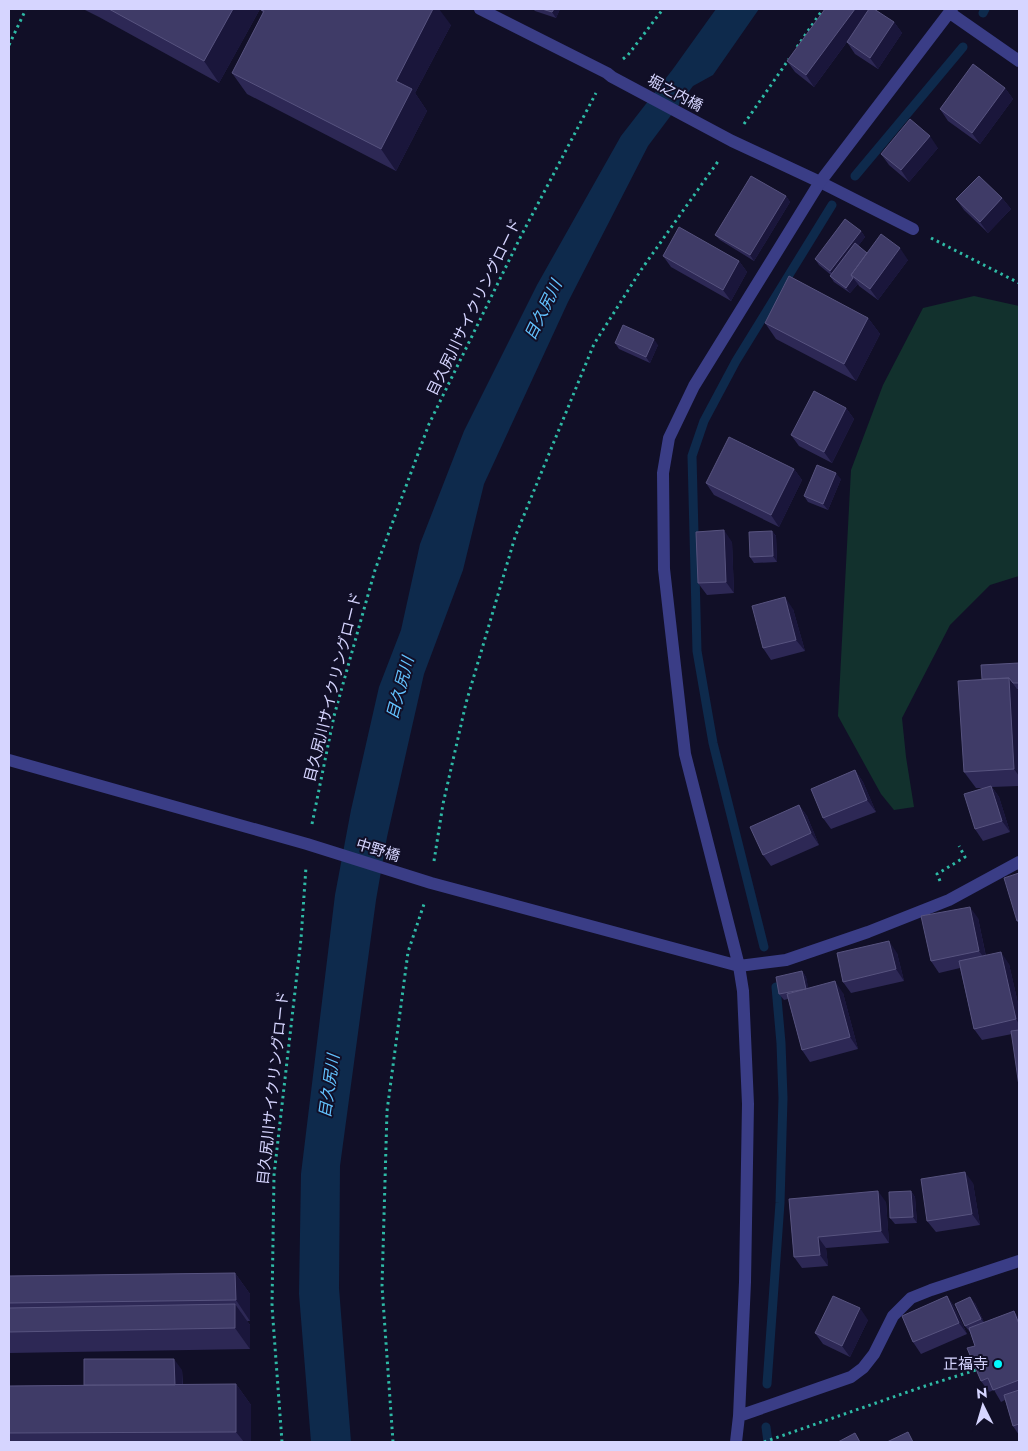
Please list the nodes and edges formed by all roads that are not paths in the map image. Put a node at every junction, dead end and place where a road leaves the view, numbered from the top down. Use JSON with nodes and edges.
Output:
{"nodes":[{"id":1,"x":480,"y":9,"type":"edge"},
{"id":2,"x":951,"y":11,"type":"edge"},
{"id":3,"x":1019,"y":61,"type":"edge"},
{"id":4,"x":820,"y":182,"type":"junction"},
{"id":5,"x":912,"y":229,"type":"road end"},
{"id":6,"x":9,"y":760,"type":"edge"},
{"id":7,"x":1019,"y":862,"type":"edge"},
{"id":8,"x":739,"y":966,"type":"junction"},
{"id":9,"x":1019,"y":1261,"type":"edge"},
{"id":10,"x":739,"y":1416,"type":"junction"},
{"id":11,"x":736,"y":1442,"type":"edge"}],
"edges":[{"from":1,"to":4,"type":"street","name":"堀之内橋"},
{"from":2,"to":3,"type":"street"},
{"from":2,"to":4,"type":"street"},
{"from":4,"to":5,"type":"street","name":"堀之内橋"},
{"from":4,"to":8,"type":"street"},
{"from":6,"to":8,"type":"street","name":"中野橋"},
{"from":7,"to":8,"type":"street"},
{"from":8,"to":10,"type":"street"},
{"from":9,"to":10,"type":"street"},
{"from":10,"to":11,"type":"street"}]}
